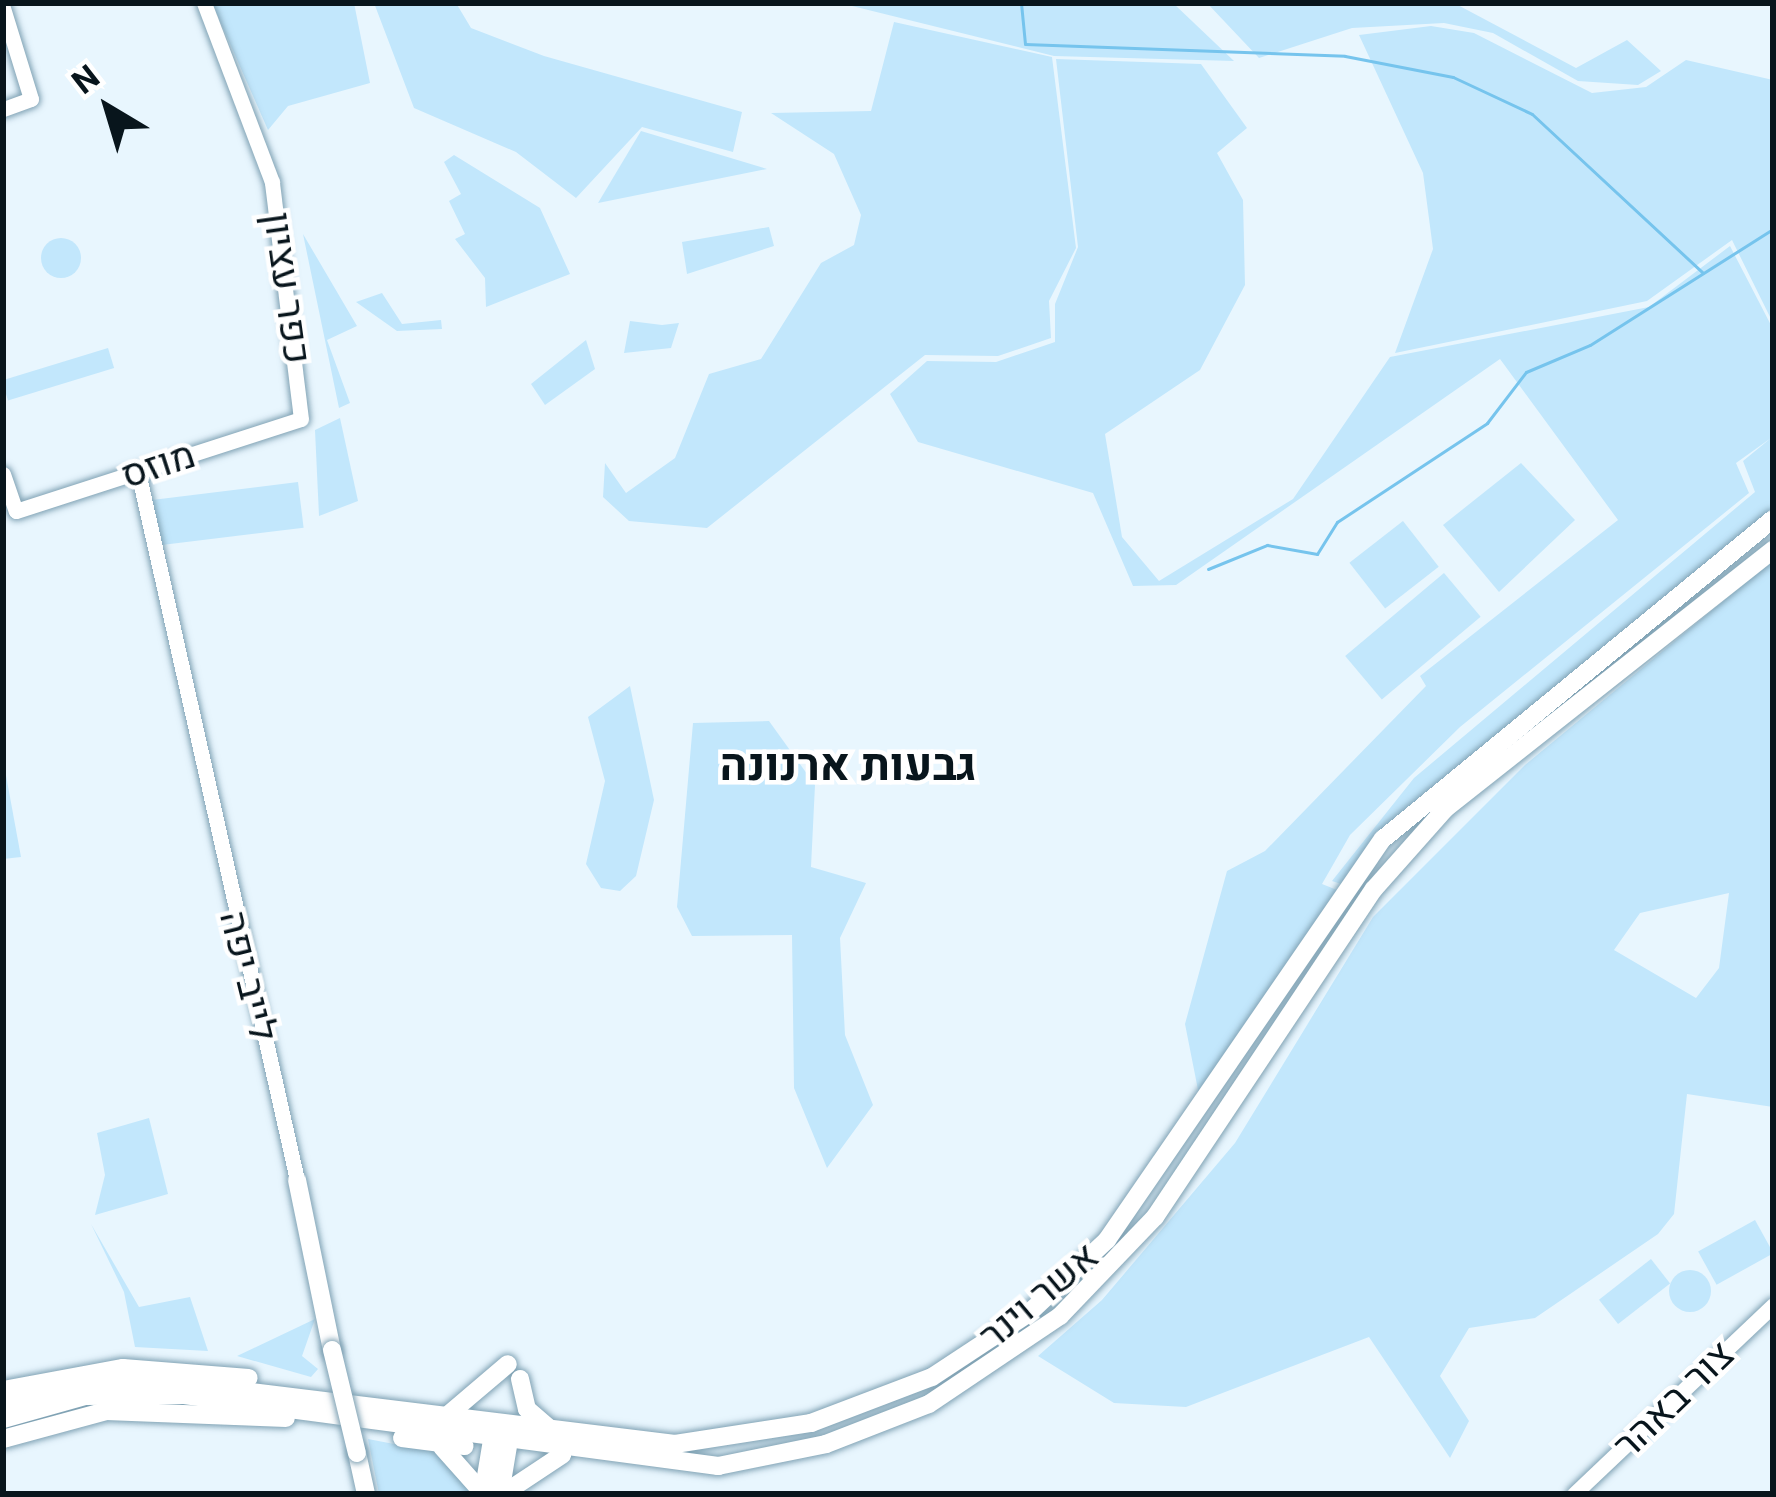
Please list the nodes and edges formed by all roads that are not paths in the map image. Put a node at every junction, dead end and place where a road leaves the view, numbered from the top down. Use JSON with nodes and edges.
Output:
{"nodes":[{"id":1,"x":204,"y":3,"type":"edge"},
{"id":2,"x":3,"y":8,"type":"edge"},
{"id":3,"x":3,"y":109,"type":"edge"},
{"id":4,"x":301,"y":418,"type":"joint"},
{"id":5,"x":138,"y":472,"type":"junction"},
{"id":6,"x":3,"y":474,"type":"edge"},
{"id":7,"x":1773,"y":519,"type":"edge"},
{"id":8,"x":1773,"y":550,"type":"edge"},
{"id":9,"x":297,"y":1180,"type":"joint"},
{"id":10,"x":1773,"y":1305,"type":"edge"},
{"id":11,"x":289,"y":1389,"type":"junction"},
{"id":12,"x":3,"y":1390,"type":"edge"},
{"id":13,"x":3,"y":1404,"type":"edge"},
{"id":14,"x":446,"y":1415,"type":"junction"},
{"id":15,"x":3,"y":1418,"type":"edge"},
{"id":16,"x":502,"y":1433,"type":"junction"},
{"id":17,"x":556,"y":1433,"type":"junction"},
{"id":18,"x":3,"y":1438,"type":"edge"},
{"id":19,"x":438,"y":1445,"type":"junction"},
{"id":20,"x":571,"y":1453,"type":"junction"},
{"id":21,"x":364,"y":1487,"type":"edge"},
{"id":22,"x":483,"y":1494,"type":"edge"},
{"id":23,"x":501,"y":1494,"type":"edge"},
{"id":24,"x":1574,"y":1494,"type":"edge"}],
"edges":[{"from":1,"to":4,"type":"street","name":"כפר עציון"},
{"from":2,"to":3,"type":"street"},
{"from":4,"to":5,"type":"street","name":"מוזס"},
{"from":5,"to":6,"type":"street","name":"מוזס"},
{"from":5,"to":9,"type":"street","name":"לייב יפה"},
{"from":7,"to":17,"type":"main road","name":"אשר וינר"},
{"from":8,"to":20,"type":"main road","name":"אשר וינר"},
{"from":9,"to":21,"type":"main road","name":"לייב יפה","bridge":true},
{"from":10,"to":24,"type":"street","name":"צור באהר"},
{"from":11,"to":12,"type":"main road"},
{"from":11,"to":13,"type":"main road","name":"אשר וינר"},
{"from":11,"to":14,"type":"main road","name":"אשר וינר"},
{"from":14,"to":16,"type":"main road","name":"אשר וינר"},
{"from":14,"to":17,"type":"main road"},
{"from":15,"to":16,"type":"main road","name":"אשר וינר"},
{"from":16,"to":17,"type":"main road","name":"אשר וינר"},
{"from":16,"to":19,"type":"main road"},
{"from":16,"to":20,"type":"main road","name":"אשר וינר"},
{"from":16,"to":22,"type":"main road"},
{"from":16,"to":23,"type":"main road"},
{"from":18,"to":19,"type":"main road"},
{"from":19,"to":22,"type":"main road"},
{"from":20,"to":23,"type":"main road"}]}
